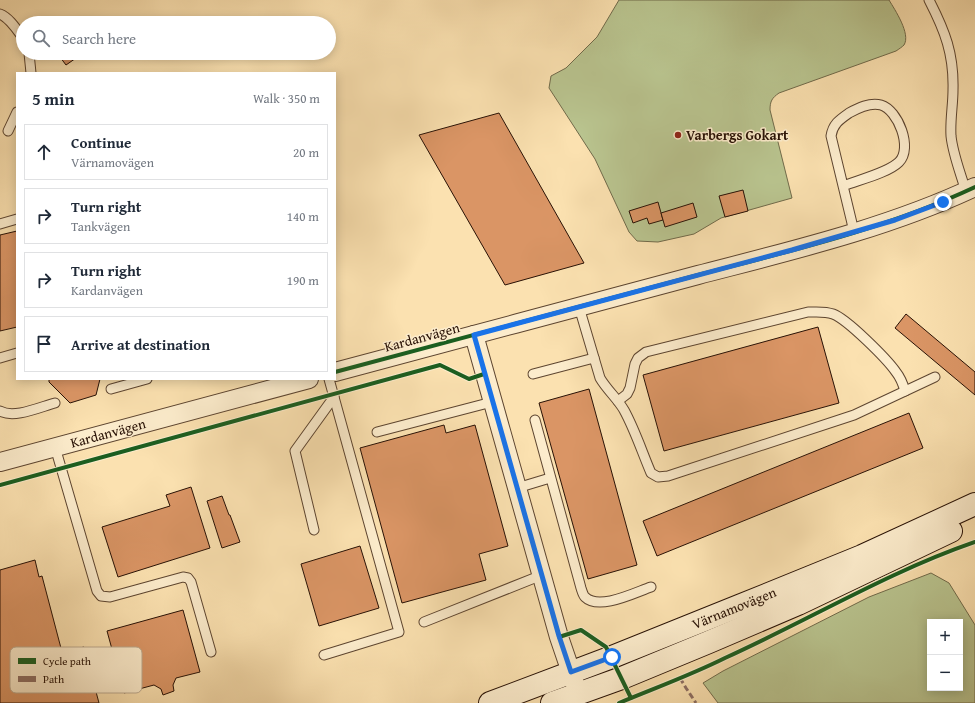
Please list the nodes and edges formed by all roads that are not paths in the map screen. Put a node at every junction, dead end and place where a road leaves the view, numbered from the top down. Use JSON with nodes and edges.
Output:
{"nodes":[{"id":1,"x":928,"y":0,"type":"edge"},
{"id":2,"x":0,"y":14,"type":"edge"},
{"id":3,"x":16,"y":28,"type":"edge"},
{"id":4,"x":30,"y":60,"type":"edge"},
{"id":5,"x":31,"y":72,"type":"edge"},
{"id":6,"x":16,"y":114,"type":"edge"},
{"id":7,"x":8,"y":131,"type":"dead end"},
{"id":8,"x":843,"y":186,"type":"junction"},
{"id":9,"x":970,"y":190,"type":"edge"},
{"id":10,"x":16,"y":219,"type":"edge"},
{"id":11,"x":0,"y":224,"type":"edge"},
{"id":12,"x":854,"y":232,"type":"junction"},
{"id":13,"x":579,"y":307,"type":"junction"},
{"id":14,"x":474,"y":335,"type":"junction"},
{"id":15,"x":16,"y":353,"type":"edge"},
{"id":16,"x":0,"y":358,"type":"edge"},
{"id":17,"x":594,"y":358,"type":"junction"},
{"id":18,"x":336,"y":372,"type":"edge"},
{"id":19,"x":532,"y":374,"type":"dead end"},
{"id":20,"x":935,"y":377,"type":"dead end"},
{"id":21,"x":143,"y":380,"type":"edge"},
{"id":22,"x":298,"y":380,"type":"edge"},
{"id":23,"x":329,"y":380,"type":"edge"},
{"id":24,"x":111,"y":389,"type":"dead end"},
{"id":25,"x":906,"y":391,"type":"junction"},
{"id":26,"x":334,"y":397,"type":"junction"},
{"id":27,"x":618,"y":401,"type":"junction"},
{"id":28,"x":492,"y":402,"type":"junction"},
{"id":29,"x":55,"y":403,"type":"dead end"},
{"id":30,"x":0,"y":411,"type":"edge"},
{"id":31,"x":534,"y":420,"type":"dead end"},
{"id":32,"x":377,"y":432,"type":"dead end"},
{"id":33,"x":55,"y":447,"type":"junction"},
{"id":34,"x":0,"y":462,"type":"edge"},
{"id":35,"x":550,"y":478,"type":"junction"},
{"id":36,"x":517,"y":488,"type":"junction"},
{"id":37,"x":975,"y":504,"type":"edge"},
{"id":38,"x":975,"y":520,"type":"edge"},
{"id":39,"x":314,"y":530,"type":"dead end"},
{"id":40,"x":542,"y":575,"type":"junction"},
{"id":41,"x":651,"y":587,"type":"dead end"},
{"id":42,"x":424,"y":622,"type":"dead end"},
{"id":43,"x":211,"y":652,"type":"dead end"},
{"id":44,"x":324,"y":655,"type":"dead end"},
{"id":45,"x":571,"y":672,"type":"junction"},
{"id":46,"x":578,"y":693,"type":"junction"},
{"id":47,"x":490,"y":703,"type":"edge"},
{"id":48,"x":552,"y":703,"type":"edge"}],
"edges":[{"from":1,"to":9,"type":"lane"},
{"from":2,"to":3,"type":"lane"},
{"from":4,"to":5,"type":"lane"},
{"from":6,"to":7,"type":"lane"},
{"from":8,"to":8,"type":"lane"},
{"from":8,"to":12,"type":"lane"},
{"from":9,"to":12,"type":"street","name":"Kardanvägen"},
{"from":10,"to":11,"type":"lane"},
{"from":12,"to":13,"type":"street","name":"Kardanvägen"},
{"from":13,"to":14,"type":"street","name":"Kardanvägen"},
{"from":13,"to":17,"type":"lane"},
{"from":14,"to":18,"type":"street","name":"Kardanvägen"},
{"from":14,"to":28,"type":"street"},
{"from":15,"to":16,"type":"lane"},
{"from":17,"to":19,"type":"lane"},
{"from":17,"to":27,"type":"lane"},
{"from":20,"to":25,"type":"lane"},
{"from":21,"to":24,"type":"lane"},
{"from":22,"to":33,"type":"street","name":"Kardanvägen"},
{"from":23,"to":26,"type":"lane"},
{"from":25,"to":27,"type":"lane"},
{"from":25,"to":27,"type":"lane"},
{"from":26,"to":39,"type":"lane"},
{"from":26,"to":44,"type":"lane"},
{"from":28,"to":32,"type":"lane"},
{"from":28,"to":36,"type":"street"},
{"from":29,"to":30,"type":"lane"},
{"from":31,"to":35,"type":"lane"},
{"from":33,"to":34,"type":"street","name":"Kardanvägen"},
{"from":33,"to":43,"type":"lane"},
{"from":35,"to":36,"type":"lane"},
{"from":35,"to":41,"type":"lane"},
{"from":36,"to":40,"type":"street"},
{"from":37,"to":45,"type":"main road","name":"Värnamovägen"},
{"from":38,"to":46,"type":"main road","name":"Värnamovägen"},
{"from":40,"to":42,"type":"lane"},
{"from":40,"to":45,"type":"street"},
{"from":45,"to":46,"type":"street"},
{"from":45,"to":47,"type":"main road","name":"Värnamovägen"},
{"from":46,"to":48,"type":"main road","name":"Värnamovägen"}]}
